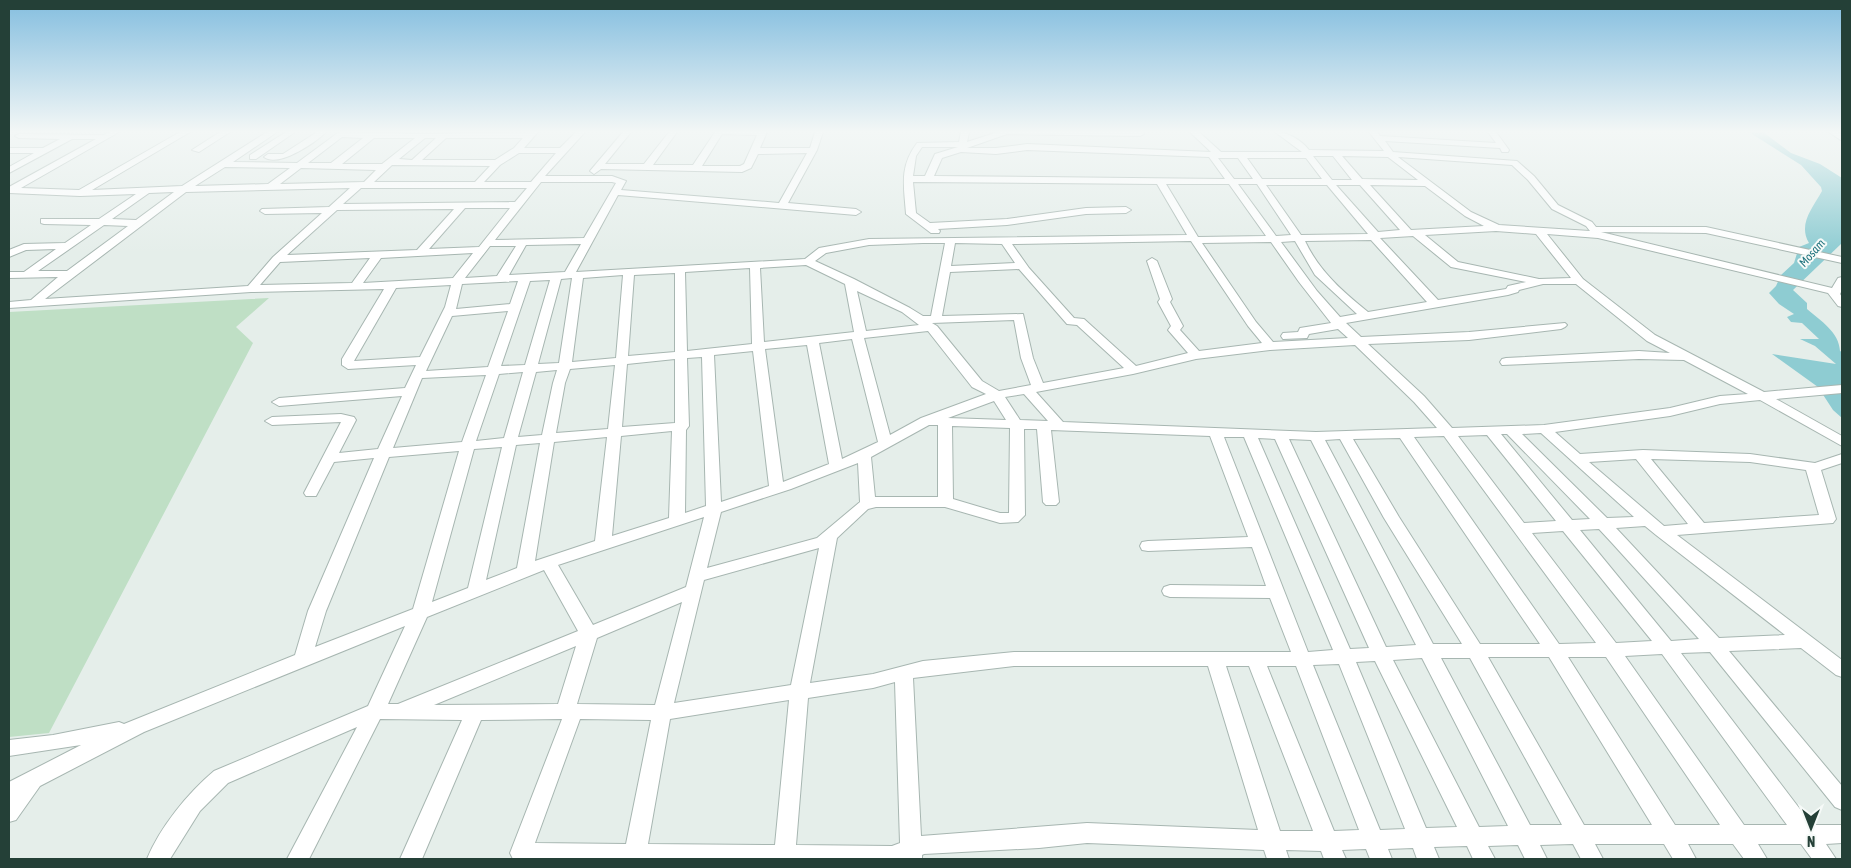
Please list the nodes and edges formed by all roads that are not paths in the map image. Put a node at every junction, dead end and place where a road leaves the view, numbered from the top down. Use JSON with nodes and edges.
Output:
{"nodes":[{"id":1,"x":41,"y":173,"type":"edge"},
{"id":2,"x":116,"y":173,"type":"edge"},
{"id":3,"x":211,"y":173,"type":"edge"},
{"id":4,"x":288,"y":173,"type":"edge"},
{"id":5,"x":378,"y":173,"type":"edge"},
{"id":6,"x":488,"y":173,"type":"edge"},
{"id":7,"x":545,"y":173,"type":"edge"},
{"id":8,"x":592,"y":173,"type":"edge"},
{"id":9,"x":800,"y":173,"type":"edge"},
{"id":10,"x":909,"y":173,"type":"edge"},
{"id":11,"x":931,"y":173,"type":"edge"},
{"id":12,"x":1224,"y":173,"type":"edge"},
{"id":13,"x":1252,"y":173,"type":"edge"},
{"id":14,"x":1321,"y":173,"type":"edge"},
{"id":15,"x":1352,"y":173,"type":"edge"},
{"id":16,"x":1414,"y":173,"type":"edge"},
{"id":17,"x":1525,"y":173,"type":"edge"},
{"id":18,"x":587,"y":179,"type":"junction"},
{"id":19,"x":908,"y":179,"type":"junction"},
{"id":20,"x":928,"y":179,"type":"junction"},
{"id":21,"x":1160,"y":181,"type":"junction"},
{"id":22,"x":1229,"y":181,"type":"junction"},
{"id":23,"x":1258,"y":181,"type":"junction"},
{"id":24,"x":1328,"y":181,"type":"junction"},
{"id":25,"x":537,"y":182,"type":"junction"},
{"id":26,"x":1360,"y":182,"type":"junction"},
{"id":27,"x":1427,"y":183,"type":"junction"},
{"id":28,"x":362,"y":185,"type":"junction"},
{"id":29,"x":477,"y":185,"type":"junction"},
{"id":30,"x":270,"y":187,"type":"junction"},
{"id":31,"x":9,"y":190,"type":"edge"},
{"id":32,"x":184,"y":190,"type":"junction"},
{"id":33,"x":146,"y":191,"type":"junction"},
{"id":34,"x":617,"y":192,"type":"junction"},
{"id":35,"x":80,"y":193,"type":"junction"},
{"id":36,"x":434,"y":195,"type":"junction"},
{"id":37,"x":518,"y":205,"type":"junction"},
{"id":38,"x":462,"y":206,"type":"junction"},
{"id":39,"x":782,"y":206,"type":"junction"},
{"id":40,"x":333,"y":209,"type":"junction"},
{"id":41,"x":1126,"y":210,"type":"dead end"},
{"id":42,"x":265,"y":211,"type":"dead end"},
{"id":43,"x":856,"y":212,"type":"dead end"},
{"id":44,"x":44,"y":221,"type":"dead end"},
{"id":45,"x":103,"y":222,"type":"junction"},
{"id":46,"x":139,"y":223,"type":"junction"},
{"id":47,"x":930,"y":226,"type":"junction"},
{"id":48,"x":1497,"y":228,"type":"junction"},
{"id":49,"x":1539,"y":232,"type":"junction"},
{"id":50,"x":1596,"y":232,"type":"junction"},
{"id":51,"x":1411,"y":233,"type":"junction"},
{"id":52,"x":1374,"y":236,"type":"junction"},
{"id":53,"x":1194,"y":239,"type":"junction"},
{"id":54,"x":1274,"y":239,"type":"junction"},
{"id":55,"x":1299,"y":239,"type":"junction"},
{"id":56,"x":946,"y":240,"type":"junction"},
{"id":57,"x":588,"y":241,"type":"junction"},
{"id":58,"x":1005,"y":241,"type":"junction"},
{"id":59,"x":523,"y":242,"type":"junction"},
{"id":60,"x":70,"y":246,"type":"junction"},
{"id":61,"x":485,"y":247,"type":"junction"},
{"id":62,"x":420,"y":253,"type":"junction"},
{"id":63,"x":9,"y":254,"type":"edge"},
{"id":64,"x":378,"y":254,"type":"junction"},
{"id":65,"x":277,"y":259,"type":"junction"},
{"id":66,"x":1840,"y":260,"type":"edge"},
{"id":67,"x":1152,"y":261,"type":"dead end"},
{"id":68,"x":808,"y":262,"type":"junction"},
{"id":69,"x":755,"y":265,"type":"junction"},
{"id":70,"x":1022,"y":266,"type":"junction"},
{"id":71,"x":680,"y":269,"type":"junction"},
{"id":72,"x":945,"y":269,"type":"junction"},
{"id":73,"x":629,"y":272,"type":"junction"},
{"id":74,"x":70,"y":274,"type":"junction"},
{"id":75,"x":9,"y":275,"type":"edge"},
{"id":76,"x":26,"y":275,"type":"junction"},
{"id":77,"x":568,"y":275,"type":"junction"},
{"id":78,"x":525,"y":278,"type":"junction"},
{"id":79,"x":501,"y":279,"type":"junction"},
{"id":80,"x":850,"y":281,"type":"junction"},
{"id":81,"x":1543,"y":281,"type":"junction"},
{"id":82,"x":1579,"y":281,"type":"junction"},
{"id":83,"x":1842,"y":281,"type":"edge"},
{"id":84,"x":457,"y":282,"type":"junction"},
{"id":85,"x":392,"y":285,"type":"junction"},
{"id":86,"x":356,"y":286,"type":"junction"},
{"id":87,"x":251,"y":289,"type":"junction"},
{"id":88,"x":1833,"y":292,"type":"junction"},
{"id":89,"x":33,"y":304,"type":"junction"},
{"id":90,"x":1842,"y":304,"type":"edge"},
{"id":91,"x":9,"y":305,"type":"edge"},
{"id":92,"x":1436,"y":305,"type":"junction"},
{"id":93,"x":515,"y":307,"type":"junction"},
{"id":94,"x":448,"y":313,"type":"junction"},
{"id":95,"x":1366,"y":316,"type":"junction"},
{"id":96,"x":920,"y":320,"type":"joint"},
{"id":97,"x":933,"y":323,"type":"junction"},
{"id":98,"x":1338,"y":323,"type":"junction"},
{"id":99,"x":1561,"y":325,"type":"dead end"},
{"id":100,"x":859,"y":335,"type":"junction"},
{"id":101,"x":812,"y":340,"type":"junction"},
{"id":102,"x":1358,"y":340,"type":"junction"},
{"id":103,"x":1266,"y":342,"type":"junction"},
{"id":104,"x":758,"y":346,"type":"junction"},
{"id":105,"x":708,"y":352,"type":"junction"},
{"id":106,"x":683,"y":355,"type":"junction"},
{"id":107,"x":1196,"y":355,"type":"junction"},
{"id":108,"x":1688,"y":357,"type":"junction"},
{"id":109,"x":623,"y":360,"type":"junction"},
{"id":110,"x":424,"y":361,"type":"junction"},
{"id":111,"x":1506,"y":362,"type":"dead end"},
{"id":112,"x":565,"y":366,"type":"junction"},
{"id":113,"x":531,"y":368,"type":"junction"},
{"id":114,"x":494,"y":370,"type":"junction"},
{"id":115,"x":1133,"y":370,"type":"junction"},
{"id":116,"x":417,"y":375,"type":"junction"},
{"id":117,"x":1033,"y":388,"type":"junction"},
{"id":118,"x":1842,"y":389,"type":"edge"},
{"id":119,"x":410,"y":390,"type":"junction"},
{"id":120,"x":997,"y":395,"type":"junction"},
{"id":121,"x":1762,"y":396,"type":"junction"},
{"id":122,"x":279,"y":402,"type":"dead end"},
{"id":123,"x":272,"y":421,"type":"dead end"},
{"id":124,"x":926,"y":421,"type":"junction"},
{"id":125,"x":946,"y":422,"type":"junction"},
{"id":126,"x":682,"y":426,"type":"junction"},
{"id":127,"x":1017,"y":426,"type":"junction"},
{"id":128,"x":1044,"y":426,"type":"junction"},
{"id":129,"x":1060,"y":427,"type":"junction"},
{"id":130,"x":1544,"y":429,"type":"junction"},
{"id":131,"x":1490,"y":430,"type":"junction"},
{"id":132,"x":1511,"y":430,"type":"junction"},
{"id":133,"x":1448,"y":432,"type":"junction"},
{"id":134,"x":613,"y":433,"type":"junction"},
{"id":135,"x":1216,"y":433,"type":"junction"},
{"id":136,"x":1404,"y":433,"type":"junction"},
{"id":137,"x":1249,"y":434,"type":"junction"},
{"id":138,"x":1280,"y":435,"type":"junction"},
{"id":139,"x":1344,"y":435,"type":"junction"},
{"id":140,"x":1316,"y":436,"type":"junction"},
{"id":141,"x":548,"y":438,"type":"junction"},
{"id":142,"x":510,"y":442,"type":"junction"},
{"id":143,"x":885,"y":443,"type":"junction"},
{"id":144,"x":1842,"y":443,"type":"edge"},
{"id":145,"x":468,"y":445,"type":"junction"},
{"id":146,"x":1842,"y":450,"type":"edge"},
{"id":147,"x":383,"y":453,"type":"junction"},
{"id":148,"x":864,"y":454,"type":"junction"},
{"id":149,"x":1640,"y":454,"type":"junction"},
{"id":150,"x":331,"y":458,"type":"junction"},
{"id":151,"x":1577,"y":458,"type":"junction"},
{"id":152,"x":1842,"y":458,"type":"edge"},
{"id":153,"x":836,"y":466,"type":"junction"},
{"id":154,"x":1815,"y":467,"type":"junction"},
{"id":155,"x":776,"y":489,"type":"junction"},
{"id":156,"x":312,"y":493,"type":"dead end"},
{"id":157,"x":946,"y":502,"type":"junction"},
{"id":158,"x":1051,"y":502,"type":"dead end"},
{"id":159,"x":868,"y":504,"type":"junction"},
{"id":160,"x":714,"y":509,"type":"junction"},
{"id":161,"x":677,"y":521,"type":"junction"},
{"id":162,"x":1603,"y":524,"type":"junction"},
{"id":163,"x":1567,"y":525,"type":"junction"},
{"id":164,"x":1655,"y":526,"type":"junction"},
{"id":165,"x":1521,"y":528,"type":"junction"},
{"id":166,"x":1700,"y":528,"type":"junction"},
{"id":167,"x":829,"y":538,"type":"junction"},
{"id":168,"x":1257,"y":542,"type":"junction"},
{"id":169,"x":603,"y":544,"type":"junction"},
{"id":170,"x":1148,"y":546,"type":"dead end"},
{"id":171,"x":548,"y":562,"type":"junction"},
{"id":172,"x":525,"y":571,"type":"junction"},
{"id":173,"x":695,"y":583,"type":"junction"},
{"id":174,"x":475,"y":591,"type":"junction"},
{"id":175,"x":1170,"y":591,"type":"dead end"},
{"id":176,"x":1276,"y":592,"type":"junction"},
{"id":177,"x":420,"y":613,"type":"junction"},
{"id":178,"x":589,"y":634,"type":"junction"},
{"id":179,"x":1805,"y":641,"type":"junction"},
{"id":180,"x":1715,"y":646,"type":"junction"},
{"id":181,"x":1667,"y":648,"type":"junction"},
{"id":182,"x":1475,"y":650,"type":"junction"},
{"id":183,"x":1554,"y":650,"type":"junction"},
{"id":184,"x":1611,"y":650,"type":"junction"},
{"id":185,"x":1429,"y":651,"type":"junction"},
{"id":186,"x":1381,"y":655,"type":"junction"},
{"id":187,"x":1345,"y":657,"type":"junction"},
{"id":188,"x":1215,"y":659,"type":"junction"},
{"id":189,"x":1255,"y":659,"type":"junction"},
{"id":190,"x":1302,"y":659,"type":"junction"},
{"id":191,"x":303,"y":660,"type":"junction"},
{"id":192,"x":1842,"y":670,"type":"edge"},
{"id":193,"x":904,"y":673,"type":"junction"},
{"id":194,"x":799,"y":692,"type":"junction"},
{"id":195,"x":401,"y":710,"type":"junction"},
{"id":196,"x":375,"y":711,"type":"junction"},
{"id":197,"x":570,"y":711,"type":"junction"},
{"id":198,"x":475,"y":712,"type":"junction"},
{"id":199,"x":662,"y":713,"type":"junction"},
{"id":200,"x":137,"y":726,"type":"junction"},
{"id":201,"x":9,"y":748,"type":"edge"},
{"id":202,"x":35,"y":778,"type":"junction"},
{"id":203,"x":9,"y":792,"type":"edge"},
{"id":204,"x":1842,"y":801,"type":"edge"},
{"id":205,"x":9,"y":813,"type":"edge"},
{"id":206,"x":1738,"y":833,"type":"junction"},
{"id":207,"x":1805,"y":833,"type":"junction"},
{"id":208,"x":1578,"y":834,"type":"junction"},
{"id":209,"x":1842,"y":834,"type":"edge"},
{"id":210,"x":1524,"y":835,"type":"junction"},
{"id":211,"x":1669,"y":835,"type":"junction"},
{"id":212,"x":1473,"y":837,"type":"junction"},
{"id":213,"x":1418,"y":838,"type":"junction"},
{"id":214,"x":1373,"y":840,"type":"junction"},
{"id":215,"x":1274,"y":850,"type":"edge"},
{"id":216,"x":1331,"y":850,"type":"edge"},
{"id":217,"x":911,"y":854,"type":"edge"},
{"id":218,"x":520,"y":856,"type":"edge"},
{"id":219,"x":635,"y":856,"type":"edge"},
{"id":220,"x":784,"y":858,"type":"edge"},
{"id":221,"x":158,"y":859,"type":"edge"},
{"id":222,"x":298,"y":859,"type":"edge"},
{"id":223,"x":411,"y":859,"type":"edge"},
{"id":224,"x":1381,"y":859,"type":"edge"},
{"id":225,"x":1428,"y":859,"type":"edge"},
{"id":226,"x":1484,"y":859,"type":"edge"},
{"id":227,"x":1536,"y":859,"type":"edge"},
{"id":228,"x":1592,"y":859,"type":"edge"},
{"id":229,"x":1685,"y":859,"type":"edge"},
{"id":230,"x":1756,"y":859,"type":"edge"},
{"id":231,"x":1825,"y":859,"type":"edge"}],
"edges":[{"from":1,"to":31,"type":"street"},
{"from":2,"to":35,"type":"street"},
{"from":3,"to":32,"type":"street"},
{"from":4,"to":30,"type":"street"},
{"from":5,"to":28,"type":"street"},
{"from":6,"to":29,"type":"street"},
{"from":7,"to":25,"type":"street"},
{"from":8,"to":18,"type":"street"},
{"from":9,"to":39,"type":"street"},
{"from":10,"to":19,"type":"street"},
{"from":11,"to":20,"type":"street"},
{"from":12,"to":22,"type":"street"},
{"from":13,"to":23,"type":"street"},
{"from":14,"to":24,"type":"street"},
{"from":15,"to":26,"type":"street"},
{"from":16,"to":27,"type":"street"},
{"from":17,"to":50,"type":"street"},
{"from":18,"to":25,"type":"street"},
{"from":18,"to":34,"type":"street"},
{"from":19,"to":20,"type":"street"},
{"from":19,"to":47,"type":"street"},
{"from":20,"to":21,"type":"street"},
{"from":21,"to":22,"type":"street"},
{"from":21,"to":53,"type":"street"},
{"from":22,"to":23,"type":"street"},
{"from":22,"to":54,"type":"street"},
{"from":23,"to":24,"type":"street"},
{"from":23,"to":55,"type":"street"},
{"from":24,"to":26,"type":"street"},
{"from":24,"to":52,"type":"street"},
{"from":25,"to":29,"type":"street"},
{"from":25,"to":37,"type":"street"},
{"from":26,"to":27,"type":"street"},
{"from":26,"to":51,"type":"street"},
{"from":27,"to":48,"type":"street"},
{"from":28,"to":30,"type":"street"},
{"from":28,"to":36,"type":"street"},
{"from":28,"to":40,"type":"street"},
{"from":29,"to":36,"type":"street"},
{"from":30,"to":32,"type":"street"},
{"from":31,"to":35,"type":"street"},
{"from":32,"to":33,"type":"street"},
{"from":32,"to":46,"type":"street"},
{"from":33,"to":35,"type":"street"},
{"from":33,"to":45,"type":"street"},
{"from":34,"to":39,"type":"street"},
{"from":34,"to":57,"type":"street"},
{"from":36,"to":38,"type":"street"},
{"from":36,"to":40,"type":"street"},
{"from":37,"to":38,"type":"street"},
{"from":37,"to":61,"type":"street"},
{"from":38,"to":62,"type":"street"},
{"from":39,"to":43,"type":"street"},
{"from":40,"to":42,"type":"street"},
{"from":40,"to":65,"type":"street"},
{"from":41,"to":47,"type":"street"},
{"from":44,"to":45,"type":"street"},
{"from":45,"to":46,"type":"street"},
{"from":45,"to":60,"type":"street"},
{"from":46,"to":74,"type":"street"},
{"from":47,"to":56,"type":"street"},
{"from":48,"to":49,"type":"street"},
{"from":48,"to":51,"type":"street"},
{"from":49,"to":50,"type":"street"},
{"from":49,"to":82,"type":"street"},
{"from":50,"to":66,"type":"street"},
{"from":50,"to":88,"type":"street"},
{"from":51,"to":52,"type":"street"},
{"from":51,"to":81,"type":"street"},
{"from":52,"to":55,"type":"street"},
{"from":52,"to":92,"type":"street"},
{"from":53,"to":54,"type":"street"},
{"from":53,"to":58,"type":"street"},
{"from":53,"to":103,"type":"street"},
{"from":54,"to":55,"type":"street"},
{"from":54,"to":98,"type":"street"},
{"from":55,"to":95,"type":"street"},
{"from":56,"to":58,"type":"street"},
{"from":56,"to":68,"type":"street"},
{"from":56,"to":72,"type":"street"},
{"from":57,"to":59,"type":"street"},
{"from":57,"to":77,"type":"street"},
{"from":58,"to":70,"type":"street"},
{"from":59,"to":61,"type":"street"},
{"from":59,"to":79,"type":"street"},
{"from":60,"to":63,"type":"street"},
{"from":60,"to":76,"type":"street"},
{"from":61,"to":62,"type":"street"},
{"from":61,"to":84,"type":"street"},
{"from":62,"to":64,"type":"street"},
{"from":64,"to":65,"type":"street"},
{"from":64,"to":86,"type":"street"},
{"from":65,"to":87,"type":"street"},
{"from":67,"to":107,"type":"street"},
{"from":68,"to":69,"type":"street"},
{"from":68,"to":80,"type":"street"},
{"from":69,"to":71,"type":"street"},
{"from":69,"to":104,"type":"street"},
{"from":70,"to":72,"type":"street"},
{"from":70,"to":115,"type":"street"},
{"from":71,"to":73,"type":"street"},
{"from":71,"to":106,"type":"street"},
{"from":72,"to":97,"type":"street"},
{"from":73,"to":77,"type":"street"},
{"from":73,"to":109,"type":"street"},
{"from":74,"to":76,"type":"street"},
{"from":74,"to":89,"type":"street"},
{"from":75,"to":76,"type":"street"},
{"from":77,"to":78,"type":"street"},
{"from":77,"to":112,"type":"street"},
{"from":77,"to":113,"type":"street"},
{"from":78,"to":79,"type":"street"},
{"from":78,"to":93,"type":"street"},
{"from":79,"to":84,"type":"street"},
{"from":80,"to":96,"type":"street"},
{"from":80,"to":100,"type":"street"},
{"from":81,"to":82,"type":"street"},
{"from":81,"to":92,"type":"street"},
{"from":82,"to":108,"type":"street"},
{"from":83,"to":88,"type":"street"},
{"from":84,"to":85,"type":"street"},
{"from":84,"to":94,"type":"street"},
{"from":85,"to":86,"type":"street"},
{"from":85,"to":110,"type":"street"},
{"from":86,"to":87,"type":"street"},
{"from":87,"to":89,"type":"street"},
{"from":88,"to":90,"type":"street"},
{"from":89,"to":91,"type":"street"},
{"from":92,"to":95,"type":"street"},
{"from":93,"to":94,"type":"street"},
{"from":93,"to":114,"type":"street"},
{"from":94,"to":110,"type":"street"},
{"from":95,"to":98,"type":"street"},
{"from":96,"to":97,"type":"street"},
{"from":97,"to":100,"type":"street"},
{"from":97,"to":117,"type":"street"},
{"from":97,"to":120,"type":"street"},
{"from":98,"to":102,"type":"street"},
{"from":98,"to":103,"type":"street"},
{"from":99,"to":102,"type":"street"},
{"from":100,"to":101,"type":"street"},
{"from":100,"to":143,"type":"street"},
{"from":101,"to":104,"type":"street"},
{"from":101,"to":153,"type":"street"},
{"from":102,"to":103,"type":"street"},
{"from":102,"to":133,"type":"street"},
{"from":103,"to":107,"type":"street"},
{"from":104,"to":105,"type":"street"},
{"from":104,"to":155,"type":"street"},
{"from":105,"to":106,"type":"street"},
{"from":105,"to":160,"type":"street"},
{"from":106,"to":109,"type":"street"},
{"from":106,"to":126,"type":"street"},
{"from":107,"to":115,"type":"street"},
{"from":108,"to":111,"type":"street"},
{"from":108,"to":121,"type":"street"},
{"from":109,"to":112,"type":"street"},
{"from":109,"to":134,"type":"street"},
{"from":110,"to":116,"type":"street"},
{"from":112,"to":113,"type":"street"},
{"from":112,"to":141,"type":"street"},
{"from":113,"to":114,"type":"street"},
{"from":113,"to":142,"type":"street"},
{"from":114,"to":116,"type":"street"},
{"from":114,"to":145,"type":"street"},
{"from":115,"to":117,"type":"street"},
{"from":116,"to":119,"type":"street"},
{"from":117,"to":120,"type":"street"},
{"from":117,"to":129,"type":"street"},
{"from":118,"to":121,"type":"street"},
{"from":119,"to":122,"type":"street"},
{"from":119,"to":147,"type":"street"},
{"from":120,"to":124,"type":"street"},
{"from":120,"to":127,"type":"street"},
{"from":121,"to":130,"type":"street"},
{"from":121,"to":144,"type":"street"},
{"from":123,"to":150,"type":"street"},
{"from":124,"to":125,"type":"street"},
{"from":124,"to":143,"type":"street"},
{"from":125,"to":127,"type":"street"},
{"from":125,"to":157,"type":"street"},
{"from":126,"to":134,"type":"street"},
{"from":126,"to":161,"type":"street"},
{"from":127,"to":128,"type":"street"},
{"from":127,"to":157,"type":"street"},
{"from":128,"to":129,"type":"street"},
{"from":128,"to":158,"type":"street"},
{"from":129,"to":135,"type":"street"},
{"from":130,"to":132,"type":"street"},
{"from":130,"to":151,"type":"street"},
{"from":131,"to":132,"type":"street"},
{"from":131,"to":133,"type":"street"},
{"from":131,"to":163,"type":"street"},
{"from":132,"to":162,"type":"street"},
{"from":133,"to":136,"type":"street"},
{"from":133,"to":165,"type":"street"},
{"from":134,"to":141,"type":"street"},
{"from":134,"to":169,"type":"street"},
{"from":135,"to":137,"type":"street"},
{"from":135,"to":168,"type":"street"},
{"from":136,"to":139,"type":"street"},
{"from":136,"to":183,"type":"street"},
{"from":137,"to":138,"type":"street"},
{"from":137,"to":187,"type":"street"},
{"from":138,"to":140,"type":"street"},
{"from":138,"to":186,"type":"street"},
{"from":139,"to":140,"type":"street"},
{"from":139,"to":182,"type":"street"},
{"from":140,"to":185,"type":"street"},
{"from":141,"to":142,"type":"street"},
{"from":141,"to":172,"type":"street"},
{"from":142,"to":145,"type":"street"},
{"from":142,"to":174,"type":"street"},
{"from":143,"to":148,"type":"street"},
{"from":144,"to":146,"type":"street"},
{"from":145,"to":147,"type":"street"},
{"from":145,"to":177,"type":"street"},
{"from":147,"to":150,"type":"street"},
{"from":147,"to":191,"type":"street"},
{"from":148,"to":153,"type":"street"},
{"from":148,"to":159,"type":"street"},
{"from":149,"to":151,"type":"street"},
{"from":149,"to":154,"type":"street"},
{"from":149,"to":166,"type":"street"},
{"from":150,"to":156,"type":"street"},
{"from":151,"to":164,"type":"street"},
{"from":152,"to":154,"type":"street"},
{"from":153,"to":155,"type":"street"},
{"from":154,"to":166,"type":"street"},
{"from":155,"to":160,"type":"street"},
{"from":157,"to":159,"type":"street"},
{"from":159,"to":167,"type":"street"},
{"from":160,"to":161,"type":"street"},
{"from":160,"to":173,"type":"street"},
{"from":161,"to":169,"type":"street"},
{"from":162,"to":163,"type":"street"},
{"from":162,"to":164,"type":"street"},
{"from":162,"to":180,"type":"street"},
{"from":163,"to":165,"type":"street"},
{"from":163,"to":181,"type":"street"},
{"from":164,"to":166,"type":"street"},
{"from":164,"to":179,"type":"street"},
{"from":165,"to":184,"type":"street"},
{"from":167,"to":173,"type":"street"},
{"from":167,"to":194,"type":"street"},
{"from":168,"to":170,"type":"street"},
{"from":168,"to":176,"type":"street"},
{"from":169,"to":171,"type":"street"},
{"from":171,"to":172,"type":"street"},
{"from":171,"to":178,"type":"street"},
{"from":172,"to":174,"type":"street"},
{"from":173,"to":178,"type":"street"},
{"from":173,"to":199,"type":"street"},
{"from":174,"to":177,"type":"street"},
{"from":175,"to":176,"type":"street"},
{"from":176,"to":190,"type":"street"},
{"from":177,"to":191,"type":"street"},
{"from":177,"to":196,"type":"street"},
{"from":178,"to":195,"type":"street"},
{"from":178,"to":197,"type":"street"},
{"from":179,"to":180,"type":"street"},
{"from":179,"to":192,"type":"street"},
{"from":180,"to":181,"type":"street"},
{"from":180,"to":204,"type":"street"},
{"from":181,"to":184,"type":"street"},
{"from":181,"to":207,"type":"street"},
{"from":182,"to":183,"type":"street"},
{"from":182,"to":185,"type":"street"},
{"from":182,"to":208,"type":"street"},
{"from":183,"to":184,"type":"street"},
{"from":183,"to":211,"type":"street"},
{"from":184,"to":206,"type":"street"},
{"from":185,"to":186,"type":"street"},
{"from":185,"to":210,"type":"street"},
{"from":186,"to":187,"type":"street"},
{"from":186,"to":212,"type":"street"},
{"from":187,"to":190,"type":"street"},
{"from":187,"to":213,"type":"street"},
{"from":188,"to":189,"type":"street"},
{"from":188,"to":193,"type":"street"},
{"from":188,"to":215,"type":"street"},
{"from":189,"to":190,"type":"street"},
{"from":189,"to":216,"type":"street"},
{"from":190,"to":214,"type":"street"},
{"from":191,"to":200,"type":"street"},
{"from":193,"to":194,"type":"street"},
{"from":193,"to":217,"type":"street"},
{"from":194,"to":199,"type":"street"},
{"from":194,"to":220,"type":"street"},
{"from":195,"to":196,"type":"street"},
{"from":195,"to":198,"type":"street"},
{"from":196,"to":221,"type":"street"},
{"from":196,"to":222,"type":"street"},
{"from":197,"to":198,"type":"street"},
{"from":197,"to":199,"type":"street"},
{"from":197,"to":218,"type":"street"},
{"from":198,"to":223,"type":"street"},
{"from":199,"to":219,"type":"street"},
{"from":200,"to":201,"type":"street"},
{"from":200,"to":202,"type":"street"},
{"from":202,"to":203,"type":"street"},
{"from":202,"to":205,"type":"street"},
{"from":206,"to":207,"type":"street"},
{"from":206,"to":211,"type":"street"},
{"from":206,"to":230,"type":"street"},
{"from":207,"to":209,"type":"street"},
{"from":207,"to":231,"type":"street"},
{"from":208,"to":210,"type":"street"},
{"from":208,"to":211,"type":"street"},
{"from":208,"to":228,"type":"street"},
{"from":210,"to":212,"type":"street"},
{"from":210,"to":227,"type":"street"},
{"from":211,"to":229,"type":"street"},
{"from":212,"to":213,"type":"street"},
{"from":212,"to":226,"type":"street"},
{"from":213,"to":214,"type":"street"},
{"from":213,"to":225,"type":"street"},
{"from":214,"to":216,"type":"street"},
{"from":214,"to":224,"type":"street"},
{"from":215,"to":216,"type":"street"},
{"from":215,"to":217,"type":"street"},
{"from":217,"to":220,"type":"street"},
{"from":218,"to":219,"type":"street"},
{"from":219,"to":220,"type":"street"}]}
